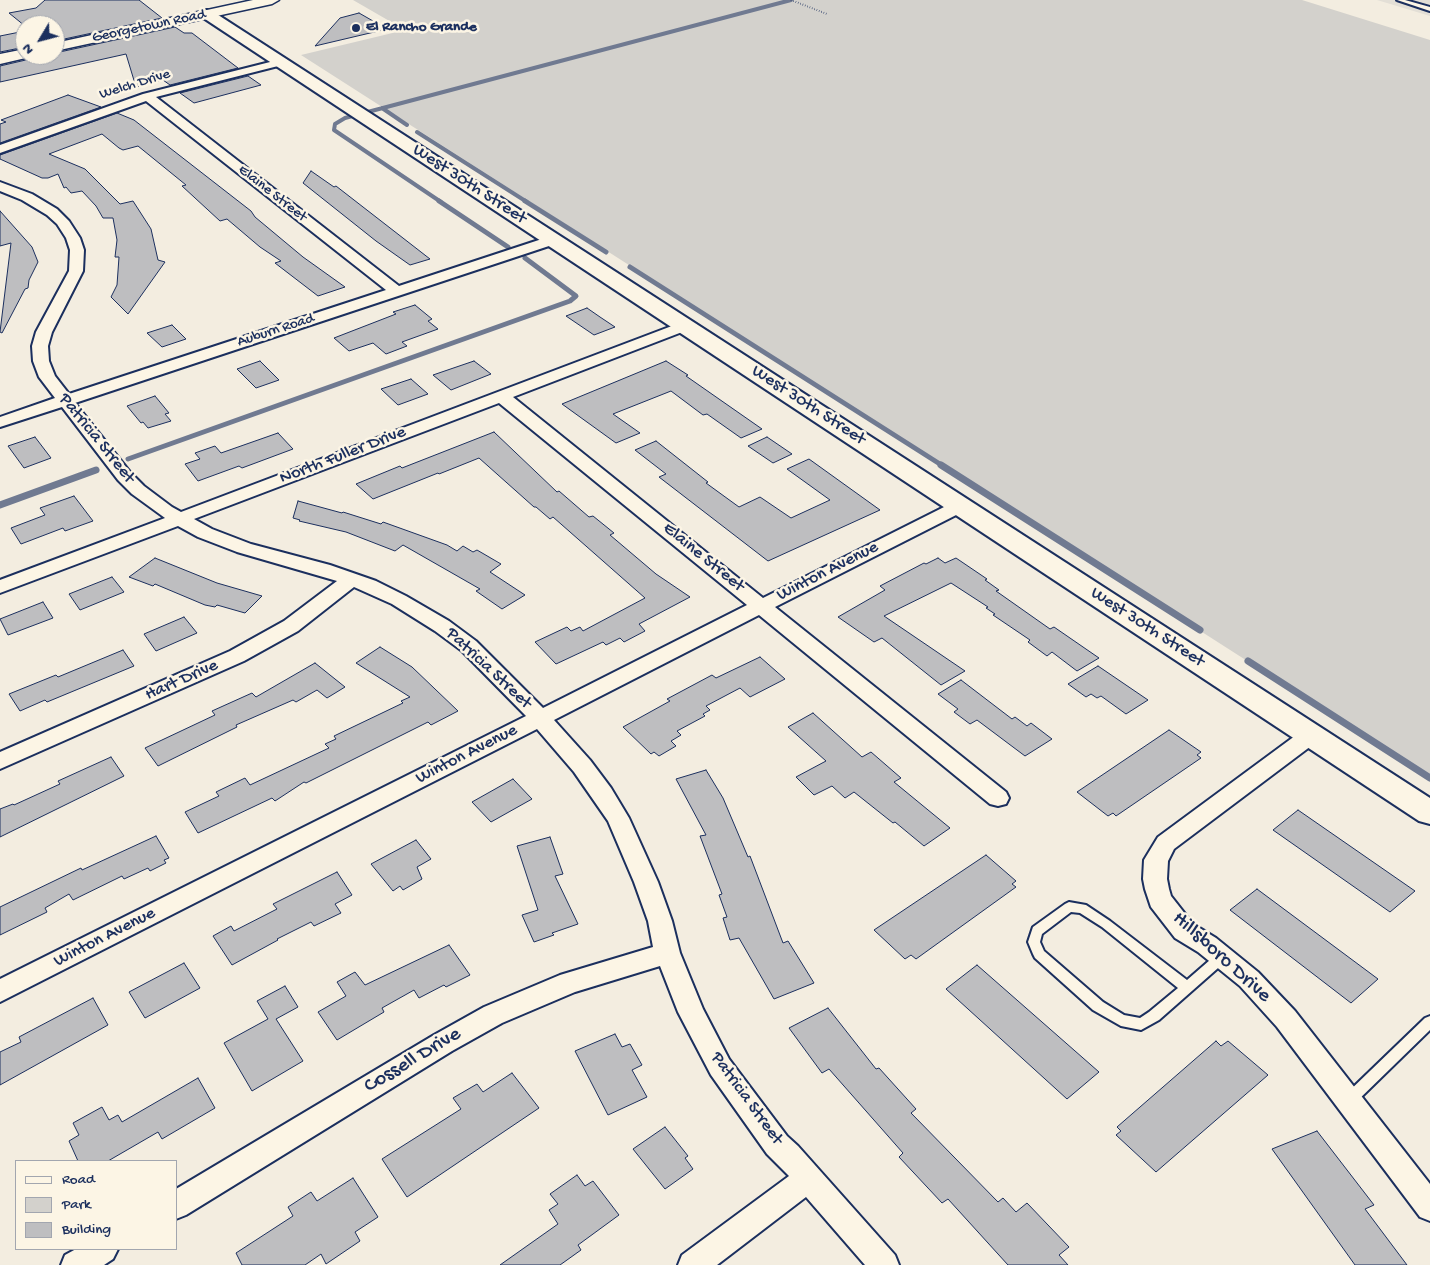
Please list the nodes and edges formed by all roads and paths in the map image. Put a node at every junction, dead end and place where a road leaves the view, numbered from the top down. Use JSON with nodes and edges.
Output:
{"nodes":[{"id":1,"x":272,"y":0,"type":"edge"},
{"id":2,"x":792,"y":0,"type":"edge"},
{"id":3,"x":1400,"y":0,"type":"edge"},
{"id":4,"x":193,"y":5,"type":"dead end"},
{"id":5,"x":1430,"y":9,"type":"edge"},
{"id":6,"x":207,"y":14,"type":"junction"},
{"id":7,"x":828,"y":14,"type":"dead end"},
{"id":8,"x":65,"y":45,"type":"edge"},
{"id":9,"x":15,"y":56,"type":"edge"},
{"id":10,"x":0,"y":59,"type":"edge"},
{"id":11,"x":282,"y":62,"type":"junction"},
{"id":12,"x":147,"y":96,"type":"junction"},
{"id":13,"x":0,"y":148,"type":"edge"},
{"id":14,"x":0,"y":186,"type":"edge"},
{"id":15,"x":553,"y":240,"type":"junction"},
{"id":16,"x":396,"y":291,"type":"junction"},
{"id":17,"x":685,"y":326,"type":"junction"},
{"id":18,"x":501,"y":396,"type":"junction"},
{"id":19,"x":64,"y":401,"type":"junction"},
{"id":20,"x":0,"y":422,"type":"edge"},
{"id":21,"x":960,"y":506,"type":"junction"},
{"id":22,"x":177,"y":519,"type":"junction"},
{"id":23,"x":352,"y":579,"type":"junction"},
{"id":24,"x":0,"y":587,"type":"edge"},
{"id":25,"x":762,"y":605,"type":"junction"},
{"id":26,"x":540,"y":718,"type":"junction"},
{"id":27,"x":1311,"y":735,"type":"junction"},
{"id":28,"x":0,"y":761,"type":"edge"},
{"id":29,"x":998,"y":798,"type":"dead end"},
{"id":30,"x":1430,"y":813,"type":"edge"},
{"id":31,"x":667,"y":953,"type":"junction"},
{"id":32,"x":1222,"y":957,"type":"junction"},
{"id":33,"x":1187,"y":988,"type":"junction"},
{"id":34,"x":0,"y":991,"type":"edge"},
{"id":35,"x":1430,"y":1022,"type":"edge"},
{"id":36,"x":1348,"y":1101,"type":"junction"},
{"id":37,"x":808,"y":1179,"type":"junction"},
{"id":38,"x":1428,"y":1199,"type":"edge"},
{"id":39,"x":178,"y":1204,"type":"edge"},
{"id":40,"x":101,"y":1250,"type":"edge"},
{"id":41,"x":76,"y":1265,"type":"edge"},
{"id":42,"x":693,"y":1265,"type":"edge"},
{"id":43,"x":884,"y":1265,"type":"edge"}],
"edges":[{"from":1,"to":6,"type":"main road","name":"Georgetown Road"},
{"from":2,"to":7,"type":"path"},
{"from":3,"to":5,"type":"lane"},
{"from":4,"to":6,"type":"main road","name":"West 30th Street"},
{"from":6,"to":8,"type":"main road","name":"Georgetown Road"},
{"from":6,"to":11,"type":"street","name":"West 30th Street"},
{"from":9,"to":10,"type":"main road"},
{"from":11,"to":12,"type":"street","name":"Welch Drive"},
{"from":11,"to":15,"type":"street","name":"West 30th Street"},
{"from":12,"to":13,"type":"street","name":"Welch Drive"},
{"from":12,"to":16,"type":"street","name":"Elaine Street"},
{"from":14,"to":19,"type":"street","name":"Patricia Street"},
{"from":15,"to":16,"type":"street","name":"Auburn Road"},
{"from":15,"to":17,"type":"street","name":"West 30th Street"},
{"from":16,"to":19,"type":"street","name":"Auburn Road"},
{"from":17,"to":18,"type":"street","name":"North Fuller Drive"},
{"from":17,"to":21,"type":"street","name":"West 30th Street"},
{"from":18,"to":22,"type":"street","name":"North Fuller Drive"},
{"from":18,"to":25,"type":"street","name":"Elaine Street"},
{"from":19,"to":20,"type":"street","name":"Auburn Road"},
{"from":19,"to":22,"type":"street","name":"Patricia Street"},
{"from":21,"to":25,"type":"street","name":"Winton Avenue"},
{"from":21,"to":27,"type":"street","name":"West 30th Street"},
{"from":22,"to":23,"type":"street","name":"Patricia Street"},
{"from":22,"to":24,"type":"street","name":"North Fuller Drive"},
{"from":23,"to":26,"type":"street","name":"Patricia Street"},
{"from":23,"to":28,"type":"street","name":"Hart Drive"},
{"from":25,"to":26,"type":"street","name":"Winton Avenue"},
{"from":25,"to":29,"type":"street","name":"Elaine Street"},
{"from":26,"to":31,"type":"street","name":"Patricia Street"},
{"from":26,"to":34,"type":"street","name":"Winton Avenue"},
{"from":27,"to":30,"type":"street","name":"West 30th Street"},
{"from":27,"to":32,"type":"street","name":"Hillsboro Drive"},
{"from":31,"to":37,"type":"street","name":"Patricia Street"},
{"from":31,"to":39,"type":"street","name":"Cossell Drive"},
{"from":32,"to":33,"type":"lane"},
{"from":32,"to":36,"type":"street","name":"Hillsboro Drive"},
{"from":33,"to":33,"type":"lane"},
{"from":35,"to":36,"type":"lane"},
{"from":36,"to":38,"type":"street","name":"Hillsboro Drive"},
{"from":37,"to":42,"type":"street"},
{"from":37,"to":43,"type":"street","name":"Patricia Street"},
{"from":40,"to":41,"type":"street"}]}
